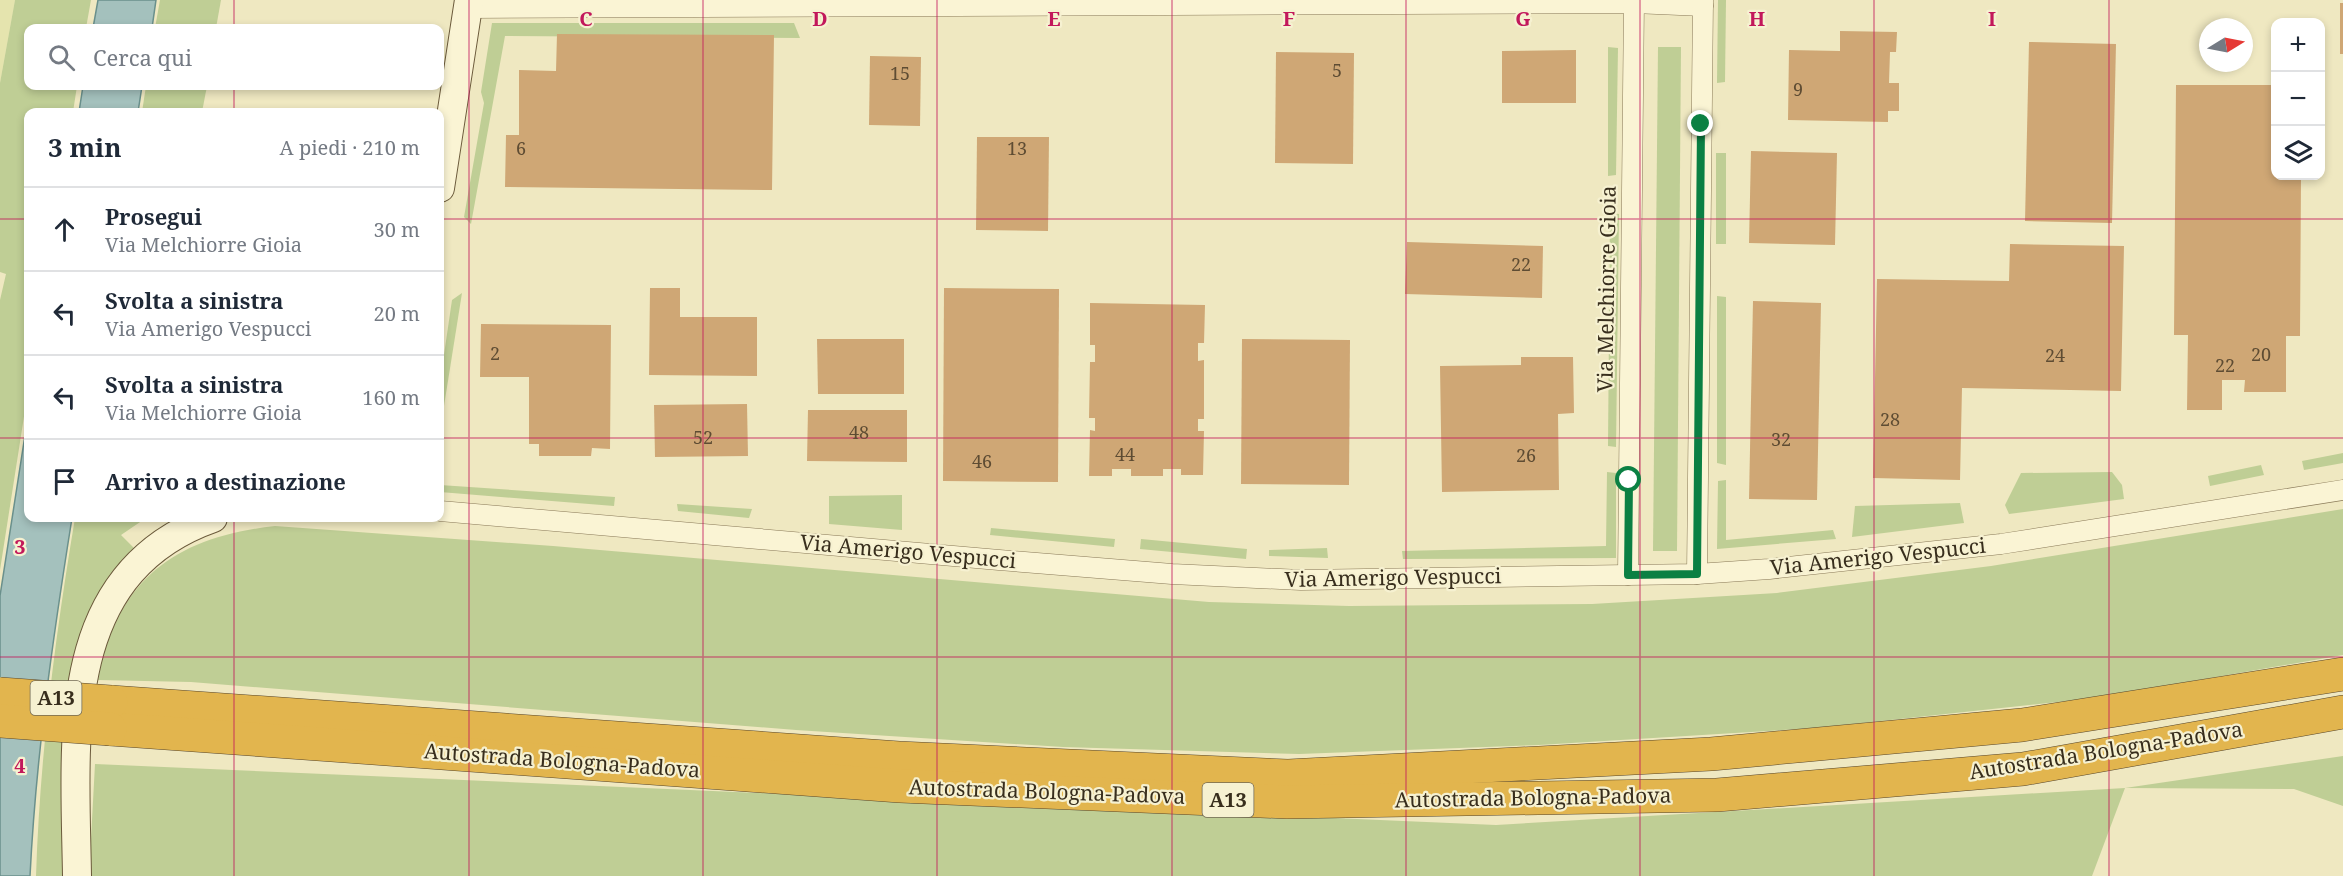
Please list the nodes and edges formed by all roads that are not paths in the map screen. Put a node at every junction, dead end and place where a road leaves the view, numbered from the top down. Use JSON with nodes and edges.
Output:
{"nodes":[{"id":1,"x":1634,"y":2,"type":"edge"},
{"id":2,"x":1703,"y":3,"type":"edge"},
{"id":3,"x":469,"y":4,"type":"edge"},
{"id":4,"x":444,"y":163,"type":"edge"},
{"id":5,"x":2343,"y":490,"type":"edge"},
{"id":6,"x":444,"y":511,"type":"edge"},
{"id":7,"x":202,"y":522,"type":"edge"},
{"id":8,"x":1697,"y":574,"type":"junction"},
{"id":9,"x":1628,"y":575,"type":"junction"},
{"id":10,"x":2343,"y":674,"type":"edge"},
{"id":11,"x":0,"y":694,"type":"edge"},
{"id":12,"x":2343,"y":712,"type":"edge"},
{"id":13,"x":110,"y":715,"type":"junction"},
{"id":14,"x":0,"y":721,"type":"edge"},
{"id":15,"x":77,"y":876,"type":"edge"}],
"edges":[{"from":1,"to":2,"type":"street"},
{"from":1,"to":3,"type":"street"},
{"from":1,"to":9,"type":"street","name":"Via Melchiorre Gioia"},
{"from":2,"to":8,"type":"street"},
{"from":3,"to":4,"type":"main road"},
{"from":5,"to":8,"type":"street","name":"Via Amerigo Vespucci"},
{"from":6,"to":9,"type":"street","name":"Via Amerigo Vespucci"},
{"from":7,"to":15,"type":"main road"},
{"from":8,"to":9,"type":"street","name":"Via Amerigo Vespucci"},
{"from":10,"to":13,"type":"highway","name":"Autostrada Bologna-Padova","number":"A13"},
{"from":11,"to":13,"type":"highway","name":"Autostrada Bologna-Padova","number":"A13","bridge":true},
{"from":12,"to":13,"type":"highway","name":"Autostrada Bologna-Padova","number":"A13"},
{"from":13,"to":14,"type":"highway","name":"Autostrada Bologna-Padova","number":"A13","bridge":true}]}
